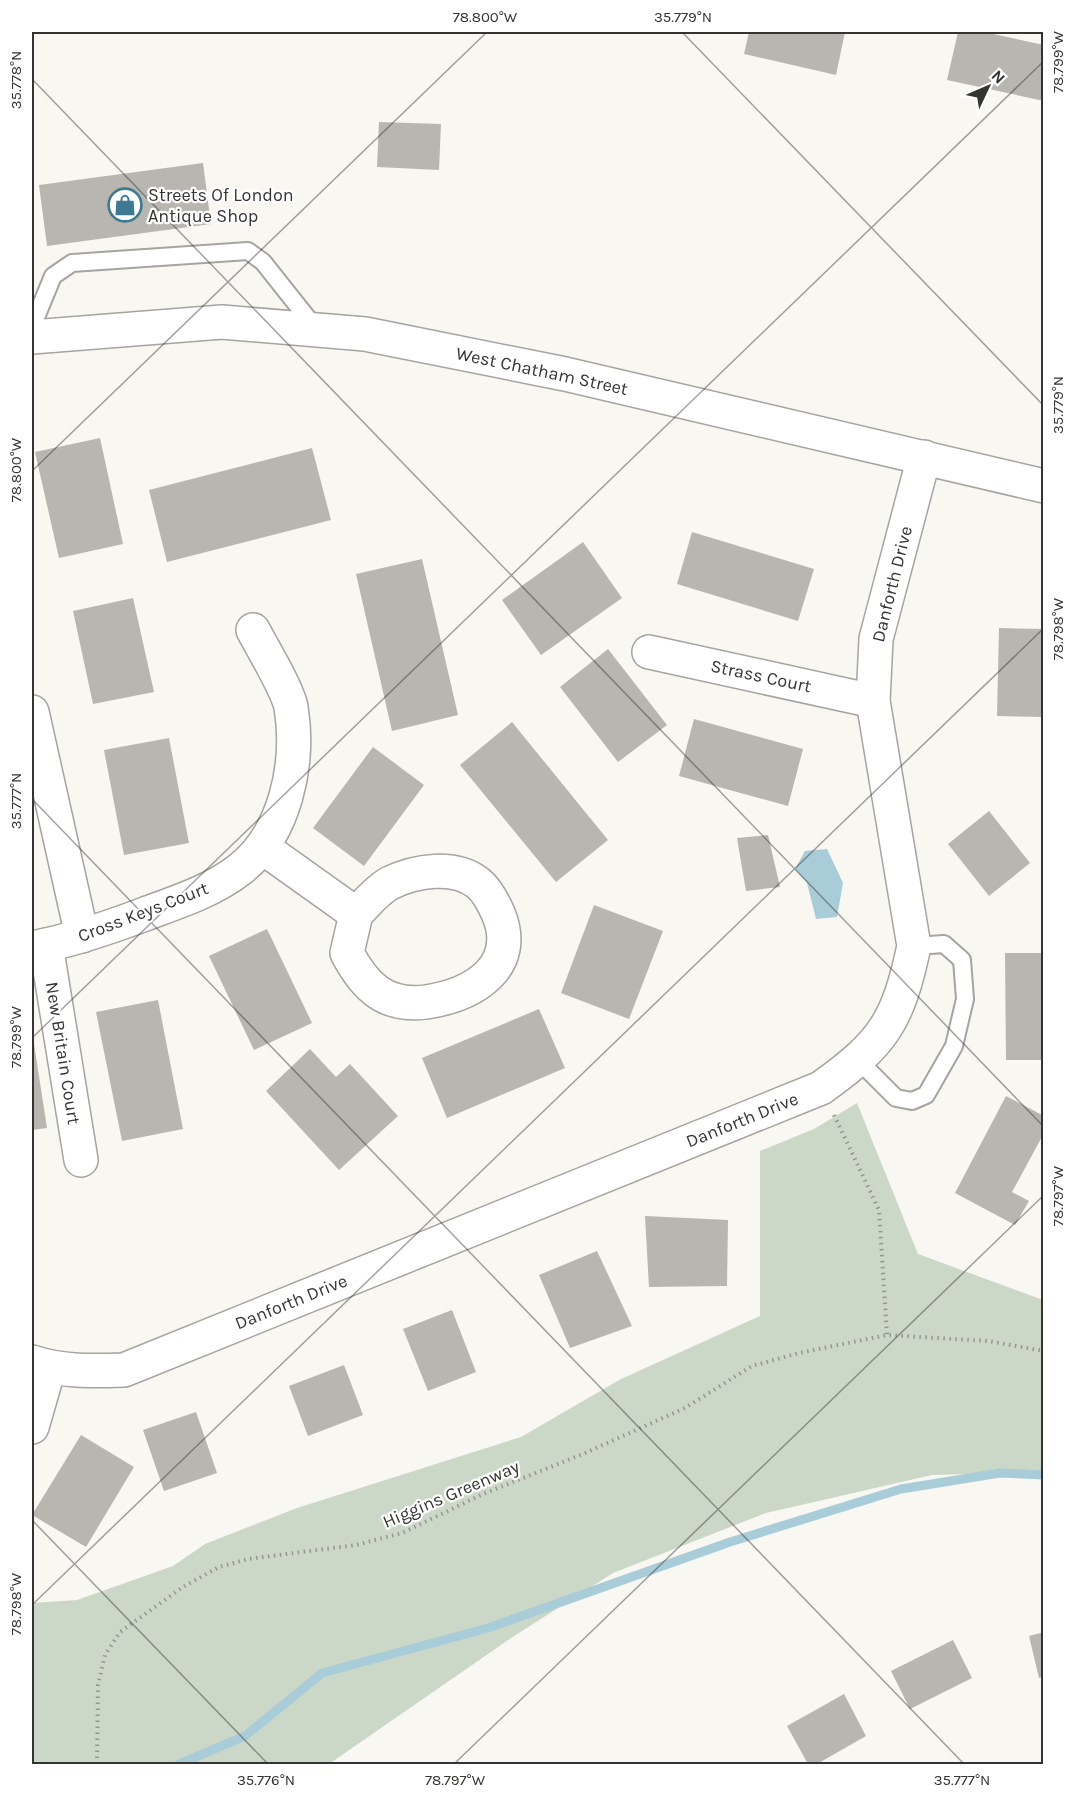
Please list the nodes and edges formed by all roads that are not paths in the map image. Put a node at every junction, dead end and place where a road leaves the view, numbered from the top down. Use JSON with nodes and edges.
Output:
{"nodes":[{"id":1,"x":32,"y":327,"type":"edge"},
{"id":2,"x":318,"y":331,"type":"junction"},
{"id":3,"x":32,"y":337,"type":"edge"},
{"id":4,"x":924,"y":457,"type":"junction"},
{"id":5,"x":1044,"y":486,"type":"edge"},
{"id":6,"x":253,"y":630,"type":"dead end"},
{"id":7,"x":649,"y":652,"type":"dead end"},
{"id":8,"x":873,"y":701,"type":"junction"},
{"id":9,"x":32,"y":712,"type":"edge"},
{"id":10,"x":262,"y":847,"type":"junction"},
{"id":11,"x":356,"y":914,"type":"junction"},
{"id":12,"x":81,"y":936,"type":"junction"},
{"id":13,"x":914,"y":946,"type":"junction"},
{"id":14,"x":39,"y":947,"type":"edge"},
{"id":15,"x":859,"y":1061,"type":"junction"},
{"id":16,"x":81,"y":1160,"type":"dead end"},
{"id":17,"x":40,"y":1365,"type":"edge"},
{"id":18,"x":32,"y":1427,"type":"edge"}],
"edges":[{"from":1,"to":2,"type":"lane"},
{"from":2,"to":3,"type":"street","name":"West Chatham Street"},
{"from":2,"to":4,"type":"street","name":"West Chatham Street"},
{"from":4,"to":5,"type":"street","name":"West Chatham Street"},
{"from":4,"to":8,"type":"street","name":"Danforth Drive"},
{"from":6,"to":10,"type":"street","name":"Cross Keys Court"},
{"from":7,"to":8,"type":"street","name":"Strass Court"},
{"from":8,"to":13,"type":"street","name":"Danforth Drive"},
{"from":9,"to":12,"type":"street"},
{"from":10,"to":11,"type":"street"},
{"from":10,"to":12,"type":"street","name":"Cross Keys Court"},
{"from":11,"to":11,"type":"street"},
{"from":12,"to":14,"type":"street","name":"Cross Keys Court"},
{"from":13,"to":15,"type":"street","name":"Danforth Drive"},
{"from":13,"to":15,"type":"lane"},
{"from":14,"to":16,"type":"street","name":"New Britain Court"},
{"from":15,"to":17,"type":"street","name":"Danforth Drive"},
{"from":17,"to":18,"type":"street"}]}
